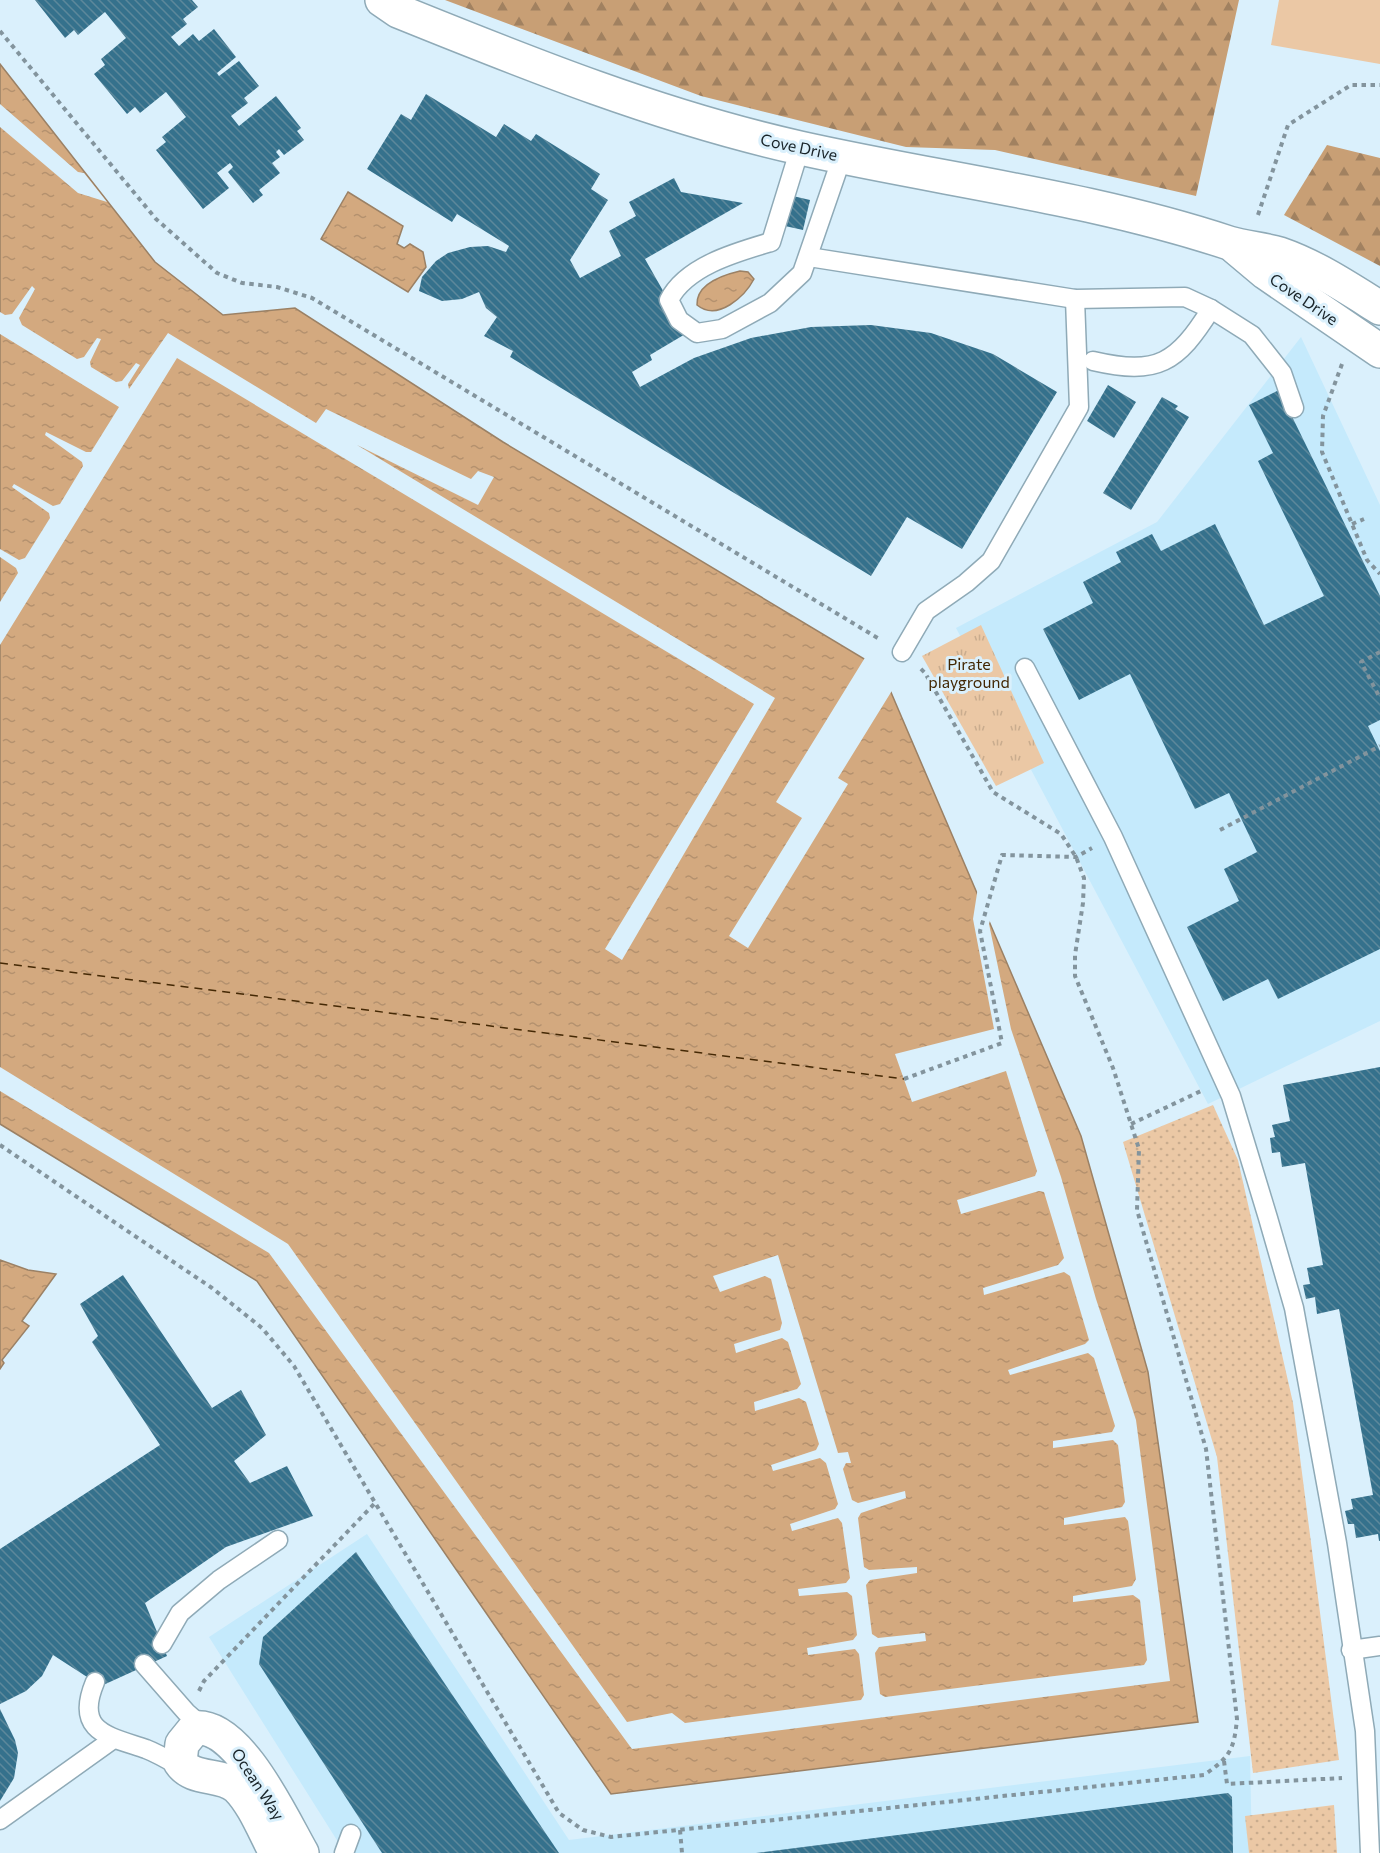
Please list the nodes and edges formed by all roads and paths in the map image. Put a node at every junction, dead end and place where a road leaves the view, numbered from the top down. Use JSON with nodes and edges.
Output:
{"nodes":[{"id":1,"x":382,"y":0,"type":"edge"},
{"id":2,"x":0,"y":31,"type":"edge"},
{"id":3,"x":1380,"y":85,"type":"edge"},
{"id":4,"x":800,"y":148,"type":"junction"},
{"id":5,"x":842,"y":157,"type":"junction"},
{"id":6,"x":1258,"y":215,"type":"dead end"},
{"id":7,"x":1231,"y":244,"type":"junction"},
{"id":8,"x":808,"y":257,"type":"junction"},
{"id":9,"x":1075,"y":299,"type":"junction"},
{"id":10,"x":1380,"y":308,"type":"edge"},
{"id":11,"x":1211,"y":309,"type":"junction"},
{"id":12,"x":1380,"y":351,"type":"edge"},
{"id":13,"x":1345,"y":355,"type":"dead end"},
{"id":14,"x":1093,"y":361,"type":"dead end"},
{"id":15,"x":1294,"y":408,"type":"dead end"},
{"id":16,"x":1364,"y":519,"type":"dead end"},
{"id":17,"x":1352,"y":524,"type":"junction"},
{"id":18,"x":1380,"y":574,"type":"edge"},
{"id":19,"x":902,"y":652,"type":"junction"},
{"id":20,"x":1380,"y":652,"type":"edge"},
{"id":21,"x":1024,"y":668,"type":"dead end"},
{"id":22,"x":1380,"y":698,"type":"edge"},
{"id":23,"x":1380,"y":746,"type":"edge"},
{"id":24,"x":1220,"y":830,"type":"dead end"},
{"id":25,"x":1113,"y":837,"type":"junction"},
{"id":26,"x":1076,"y":857,"type":"junction"},
{"id":27,"x":904,"y":1079,"type":"dead end"},
{"id":28,"x":1224,"y":1080,"type":"junction"},
{"id":29,"x":1131,"y":1124,"type":"junction"},
{"id":30,"x":0,"y":1145,"type":"edge"},
{"id":31,"x":375,"y":1503,"type":"junction"},
{"id":32,"x":278,"y":1540,"type":"dead end"},
{"id":33,"x":1380,"y":1646,"type":"edge"},
{"id":34,"x":1351,"y":1650,"type":"junction"},
{"id":35,"x":204,"y":1681,"type":"dead end"},
{"id":36,"x":95,"y":1682,"type":"dead end"},
{"id":37,"x":204,"y":1727,"type":"junction"},
{"id":38,"x":112,"y":1740,"type":"junction"},
{"id":39,"x":1224,"y":1761,"type":"junction"},
{"id":40,"x":184,"y":1769,"type":"junction"},
{"id":41,"x":1366,"y":1776,"type":"junction"},
{"id":42,"x":0,"y":1820,"type":"edge"},
{"id":43,"x":680,"y":1830,"type":"junction"},
{"id":44,"x":351,"y":1834,"type":"dead end"},
{"id":45,"x":276,"y":1853,"type":"edge"},
{"id":46,"x":302,"y":1853,"type":"edge"},
{"id":47,"x":344,"y":1853,"type":"edge"},
{"id":48,"x":682,"y":1853,"type":"edge"},
{"id":49,"x":1370,"y":1853,"type":"edge"}],
"edges":[{"from":1,"to":4,"type":"street","name":"Cove Drive"},
{"from":2,"to":19,"type":"path"},
{"from":3,"to":6,"type":"path"},
{"from":4,"to":5,"type":"street","name":"Cove Drive"},
{"from":4,"to":8,"type":"lane"},
{"from":5,"to":7,"type":"street","name":"Cove Drive"},
{"from":5,"to":8,"type":"lane"},
{"from":7,"to":10,"type":"street","name":"Cove Drive"},
{"from":7,"to":12,"type":"street","name":"Cove Drive"},
{"from":8,"to":9,"type":"lane"},
{"from":9,"to":11,"type":"lane"},
{"from":9,"to":19,"type":"lane"},
{"from":11,"to":14,"type":"lane"},
{"from":11,"to":15,"type":"lane"},
{"from":13,"to":17,"type":"path"},
{"from":16,"to":17,"type":"path"},
{"from":17,"to":18,"type":"path"},
{"from":19,"to":26,"type":"path"},
{"from":20,"to":22,"type":"path"},
{"from":21,"to":25,"type":"lane"},
{"from":23,"to":24,"type":"path"},
{"from":25,"to":26,"type":"path"},
{"from":25,"to":28,"type":"lane"},
{"from":26,"to":27,"type":"path"},
{"from":26,"to":29,"type":"path"},
{"from":28,"to":29,"type":"path"},
{"from":28,"to":34,"type":"lane"},
{"from":29,"to":39,"type":"path"},
{"from":30,"to":31,"type":"path"},
{"from":31,"to":35,"type":"path"},
{"from":31,"to":43,"type":"path"},
{"from":32,"to":37,"type":"lane","name":"Ocean Way"},
{"from":33,"to":34,"type":"lane"},
{"from":34,"to":41,"type":"lane"},
{"from":36,"to":38,"type":"lane","name":"Ocean Way"},
{"from":37,"to":40,"type":"street"},
{"from":37,"to":46,"type":"street","name":"Ocean Way"},
{"from":38,"to":40,"type":"lane","name":"Ocean Way"},
{"from":38,"to":42,"type":"lane"},
{"from":39,"to":41,"type":"path"},
{"from":39,"to":43,"type":"path"},
{"from":40,"to":45,"type":"street","name":"Ocean Way"},
{"from":41,"to":49,"type":"lane"},
{"from":43,"to":48,"type":"path"},
{"from":44,"to":47,"type":"lane"}]}
